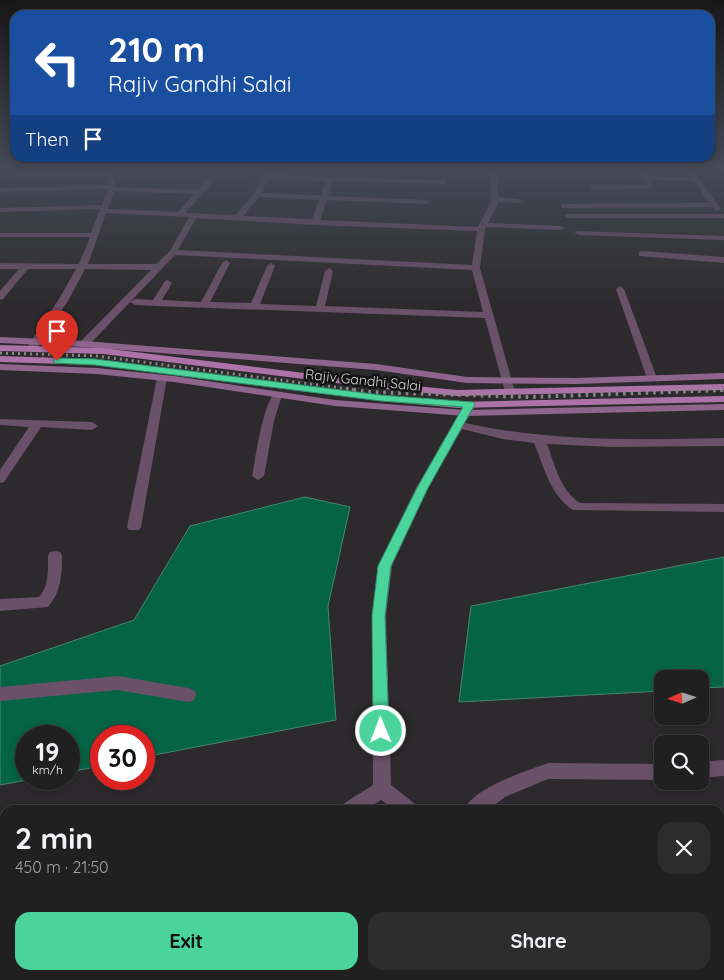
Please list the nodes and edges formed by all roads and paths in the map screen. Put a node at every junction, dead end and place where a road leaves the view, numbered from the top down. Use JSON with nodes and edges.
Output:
{"nodes":[{"id":1,"x":102,"y":214,"type":"edge"},
{"id":2,"x":176,"y":214,"type":"edge"},
{"id":3,"x":180,"y":214,"type":"joint"},
{"id":4,"x":241,"y":214,"type":"edge"},
{"id":5,"x":318,"y":214,"type":"edge"},
{"id":6,"x":490,"y":214,"type":"edge"},
{"id":7,"x":194,"y":215,"type":"junction"},
{"id":8,"x":568,"y":216,"type":"dead end"},
{"id":9,"x":238,"y":217,"type":"junction"},
{"id":10,"x":723,"y":217,"type":"edge"},
{"id":11,"x":315,"y":223,"type":"junction"},
{"id":12,"x":482,"y":227,"type":"junction"},
{"id":13,"x":560,"y":228,"type":"dead end"},
{"id":14,"x":579,"y":233,"type":"dead end"},
{"id":15,"x":0,"y":235,"type":"edge"},
{"id":16,"x":95,"y":235,"type":"junction"},
{"id":17,"x":724,"y":238,"type":"edge"},
{"id":18,"x":173,"y":252,"type":"junction"},
{"id":19,"x":642,"y":254,"type":"dead end"},
{"id":20,"x":724,"y":260,"type":"edge"},
{"id":21,"x":226,"y":263,"type":"dead end"},
{"id":22,"x":0,"y":266,"type":"edge"},
{"id":23,"x":26,"y":266,"type":"junction"},
{"id":24,"x":82,"y":266,"type":"junction"},
{"id":25,"x":271,"y":266,"type":"dead end"},
{"id":26,"x":157,"y":267,"type":"junction"},
{"id":27,"x":476,"y":268,"type":"junction"},
{"id":28,"x":329,"y":271,"type":"dead end"},
{"id":29,"x":168,"y":283,"type":"dead end"},
{"id":30,"x":620,"y":288,"type":"dead end"},
{"id":31,"x":0,"y":298,"type":"edge"},
{"id":32,"x":135,"y":302,"type":"dead end"},
{"id":33,"x":156,"y":303,"type":"junction"},
{"id":34,"x":204,"y":305,"type":"junction"},
{"id":35,"x":254,"y":306,"type":"junction"},
{"id":36,"x":320,"y":309,"type":"junction"},
{"id":37,"x":489,"y":315,"type":"junction"},
{"id":38,"x":0,"y":340,"type":"edge"},
{"id":39,"x":84,"y":344,"type":"junction"},
{"id":40,"x":34,"y":345,"type":"junction"},
{"id":41,"x":0,"y":348,"type":"edge"},
{"id":42,"x":0,"y":359,"type":"edge"},
{"id":43,"x":0,"y":367,"type":"edge"},
{"id":44,"x":724,"y":376,"type":"edge"},
{"id":45,"x":162,"y":378,"type":"junction"},
{"id":46,"x":652,"y":378,"type":"junction"},
{"id":47,"x":509,"y":386,"type":"junction"},
{"id":48,"x":724,"y":387,"type":"edge"},
{"id":49,"x":277,"y":395,"type":"junction"},
{"id":50,"x":724,"y":400,"type":"edge"},
{"id":51,"x":724,"y":407,"type":"edge"},
{"id":52,"x":465,"y":414,"type":"junction"},
{"id":53,"x":0,"y":422,"type":"edge"},
{"id":54,"x":37,"y":424,"type":"junction"},
{"id":55,"x":92,"y":426,"type":"dead end"},
{"id":56,"x":539,"y":439,"type":"junction"},
{"id":57,"x":724,"y":442,"type":"edge"},
{"id":58,"x":258,"y":476,"type":"dead end"},
{"id":59,"x":0,"y":479,"type":"edge"},
{"id":60,"x":724,"y":508,"type":"edge"},
{"id":61,"x":134,"y":527,"type":"dead end"},
{"id":62,"x":56,"y":556,"type":"dead end"},
{"id":63,"x":0,"y":605,"type":"edge"},
{"id":64,"x":0,"y":694,"type":"edge"},
{"id":65,"x":188,"y":695,"type":"dead end"},
{"id":66,"x":724,"y":768,"type":"edge"},
{"id":67,"x":709,"y":769,"type":"edge"},
{"id":68,"x":654,"y":772,"type":"edge"},
{"id":69,"x":382,"y":789,"type":"junction"},
{"id":70,"x":357,"y":805,"type":"edge"},
{"id":71,"x":403,"y":805,"type":"edge"},
{"id":72,"x":480,"y":805,"type":"edge"}],
"edges":[{"from":1,"to":16,"type":"street"},
{"from":2,"to":3,"type":"street"},
{"from":3,"to":7,"type":"street"},
{"from":4,"to":9,"type":"street"},
{"from":5,"to":11,"type":"street"},
{"from":6,"to":12,"type":"street"},
{"from":7,"to":9,"type":"street"},
{"from":7,"to":18,"type":"street"},
{"from":8,"to":10,"type":"street"},
{"from":9,"to":11,"type":"street"},
{"from":11,"to":12,"type":"street"},
{"from":12,"to":13,"type":"street"},
{"from":12,"to":27,"type":"street"},
{"from":14,"to":17,"type":"street"},
{"from":15,"to":16,"type":"street"},
{"from":16,"to":24,"type":"street"},
{"from":18,"to":26,"type":"street"},
{"from":18,"to":27,"type":"street"},
{"from":19,"to":20,"type":"street"},
{"from":21,"to":34,"type":"street"},
{"from":22,"to":23,"type":"street"},
{"from":23,"to":24,"type":"street"},
{"from":23,"to":31,"type":"street"},
{"from":24,"to":26,"type":"street"},
{"from":24,"to":40,"type":"street"},
{"from":25,"to":35,"type":"street"},
{"from":26,"to":39,"type":"street"},
{"from":27,"to":37,"type":"street"},
{"from":28,"to":36,"type":"street"},
{"from":29,"to":33,"type":"street"},
{"from":30,"to":46,"type":"street"},
{"from":32,"to":33,"type":"street"},
{"from":33,"to":34,"type":"street"},
{"from":34,"to":35,"type":"street"},
{"from":35,"to":36,"type":"street"},
{"from":36,"to":37,"type":"street"},
{"from":37,"to":47,"type":"street"},
{"from":38,"to":40,"type":"street"},
{"from":39,"to":40,"type":"street"},
{"from":39,"to":47,"type":"street"},
{"from":40,"to":41,"type":"main road","name":"Rajiv Gandhi Salai"},
{"from":40,"to":47,"type":"main road","name":"Rajiv Gandhi Salai"},
{"from":42,"to":52,"type":"main road","name":"Rajiv Gandhi Salai"},
{"from":43,"to":45,"type":"street"},
{"from":44,"to":46,"type":"street"},
{"from":45,"to":49,"type":"street"},
{"from":45,"to":61,"type":"street"},
{"from":46,"to":47,"type":"street"},
{"from":47,"to":48,"type":"main road","name":"Rajiv Gandhi Salai"},
{"from":49,"to":52,"type":"street"},
{"from":49,"to":58,"type":"street"},
{"from":50,"to":52,"type":"main road","name":"Rajiv Gandhi Salai"},
{"from":51,"to":52,"type":"street"},
{"from":52,"to":56,"type":"street"},
{"from":52,"to":69,"type":"street"},
{"from":53,"to":54,"type":"street"},
{"from":54,"to":55,"type":"street"},
{"from":54,"to":59,"type":"street"},
{"from":56,"to":57,"type":"street"},
{"from":56,"to":60,"type":"street"},
{"from":62,"to":63,"type":"street"},
{"from":64,"to":65,"type":"street"},
{"from":66,"to":67,"type":"street"},
{"from":68,"to":72,"type":"street"},
{"from":69,"to":70,"type":"street"},
{"from":69,"to":71,"type":"street"}]}
